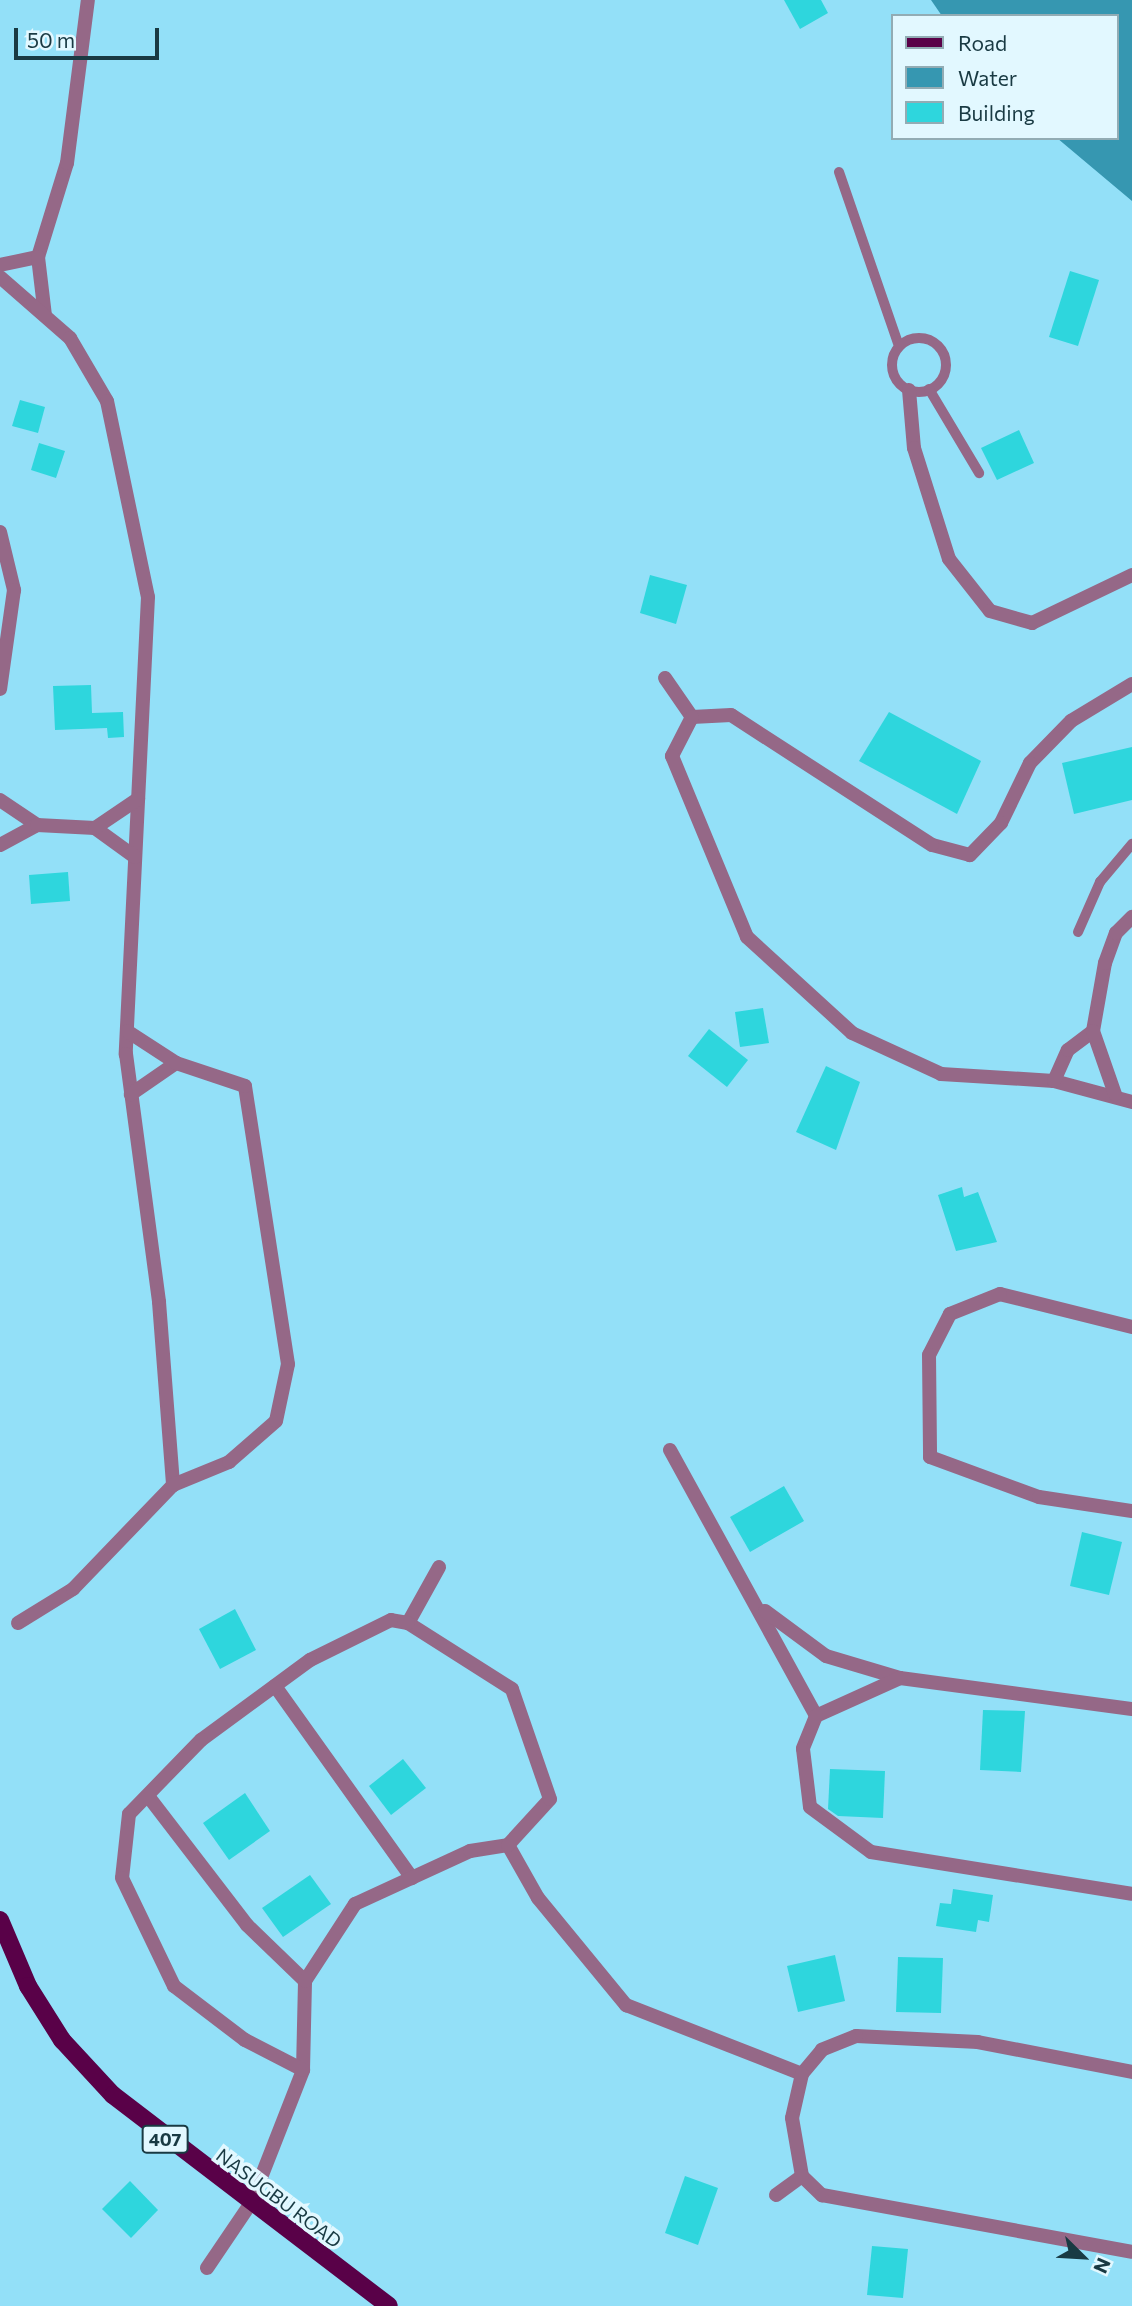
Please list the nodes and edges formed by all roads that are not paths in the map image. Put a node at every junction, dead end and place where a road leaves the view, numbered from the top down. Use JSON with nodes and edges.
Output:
{"nodes":[{"id":1,"x":88,"y":0,"type":"edge"},
{"id":2,"x":839,"y":172,"type":"dead end"},
{"id":3,"x":38,"y":257,"type":"junction"},
{"id":4,"x":0,"y":265,"type":"edge"},
{"id":5,"x":0,"y":277,"type":"edge"},
{"id":6,"x":45,"y":316,"type":"junction"},
{"id":7,"x":900,"y":346,"type":"junction"},
{"id":8,"x":929,"y":389,"type":"junction"},
{"id":9,"x":909,"y":390,"type":"junction"},
{"id":10,"x":979,"y":473,"type":"dead end"},
{"id":11,"x":0,"y":532,"type":"edge"},
{"id":12,"x":1132,"y":575,"type":"edge"},
{"id":13,"x":665,"y":678,"type":"dead end"},
{"id":14,"x":1132,"y":684,"type":"edge"},
{"id":15,"x":0,"y":689,"type":"edge"},
{"id":16,"x":692,"y":717,"type":"junction"},
{"id":17,"x":138,"y":799,"type":"junction"},
{"id":18,"x":0,"y":800,"type":"edge"},
{"id":19,"x":37,"y":825,"type":"junction"},
{"id":20,"x":95,"y":828,"type":"junction"},
{"id":21,"x":1132,"y":844,"type":"edge"},
{"id":22,"x":0,"y":845,"type":"edge"},
{"id":23,"x":135,"y":857,"type":"junction"},
{"id":24,"x":1132,"y":917,"type":"edge"},
{"id":25,"x":1078,"y":932,"type":"dead end"},
{"id":26,"x":127,"y":1031,"type":"junction"},
{"id":27,"x":1093,"y":1031,"type":"junction"},
{"id":28,"x":176,"y":1063,"type":"junction"},
{"id":29,"x":1054,"y":1081,"type":"junction"},
{"id":30,"x":131,"y":1094,"type":"junction"},
{"id":31,"x":1115,"y":1094,"type":"junction"},
{"id":32,"x":1132,"y":1102,"type":"edge"},
{"id":33,"x":1132,"y":1327,"type":"edge"},
{"id":34,"x":670,"y":1450,"type":"dead end"},
{"id":35,"x":173,"y":1485,"type":"junction"},
{"id":36,"x":1132,"y":1511,"type":"edge"},
{"id":37,"x":439,"y":1567,"type":"dead end"},
{"id":38,"x":761,"y":1608,"type":"junction"},
{"id":39,"x":18,"y":1623,"type":"dead end"},
{"id":40,"x":408,"y":1623,"type":"junction"},
{"id":41,"x":900,"y":1678,"type":"junction"},
{"id":42,"x":275,"y":1686,"type":"junction"},
{"id":43,"x":1132,"y":1709,"type":"edge"},
{"id":44,"x":816,"y":1716,"type":"junction"},
{"id":45,"x":148,"y":1796,"type":"junction"},
{"id":46,"x":508,"y":1845,"type":"junction"},
{"id":47,"x":412,"y":1878,"type":"junction"},
{"id":48,"x":1132,"y":1894,"type":"edge"},
{"id":49,"x":0,"y":1920,"type":"edge"},
{"id":50,"x":305,"y":1981,"type":"junction"},
{"id":51,"x":303,"y":2070,"type":"junction"},
{"id":52,"x":1132,"y":2071,"type":"edge"},
{"id":53,"x":802,"y":2074,"type":"junction"},
{"id":54,"x":803,"y":2176,"type":"junction"},
{"id":55,"x":776,"y":2194,"type":"dead end"},
{"id":56,"x":251,"y":2203,"type":"junction"},
{"id":57,"x":1130,"y":2247,"type":"edge"},
{"id":58,"x":207,"y":2268,"type":"dead end"},
{"id":59,"x":389,"y":2306,"type":"edge"}],
"edges":[{"from":1,"to":3,"type":"street"},
{"from":2,"to":7,"type":"lane"},
{"from":3,"to":4,"type":"street"},
{"from":3,"to":6,"type":"street"},
{"from":5,"to":6,"type":"street"},
{"from":6,"to":17,"type":"street"},
{"from":7,"to":8,"type":"lane"},
{"from":7,"to":9,"type":"lane"},
{"from":8,"to":9,"type":"lane"},
{"from":8,"to":10,"type":"lane"},
{"from":9,"to":12,"type":"street"},
{"from":11,"to":15,"type":"street"},
{"from":13,"to":16,"type":"street"},
{"from":14,"to":16,"type":"street"},
{"from":16,"to":29,"type":"street"},
{"from":17,"to":20,"type":"street"},
{"from":17,"to":23,"type":"street"},
{"from":18,"to":19,"type":"street"},
{"from":19,"to":20,"type":"street"},
{"from":19,"to":22,"type":"street"},
{"from":20,"to":23,"type":"street"},
{"from":21,"to":25,"type":"lane"},
{"from":23,"to":26,"type":"street"},
{"from":24,"to":27,"type":"street"},
{"from":26,"to":28,"type":"street"},
{"from":26,"to":30,"type":"street"},
{"from":27,"to":29,"type":"street"},
{"from":27,"to":31,"type":"street"},
{"from":28,"to":30,"type":"street"},
{"from":28,"to":35,"type":"street"},
{"from":29,"to":31,"type":"street"},
{"from":30,"to":35,"type":"street"},
{"from":31,"to":32,"type":"street"},
{"from":33,"to":36,"type":"street"},
{"from":34,"to":38,"type":"street"},
{"from":35,"to":39,"type":"street"},
{"from":37,"to":40,"type":"street"},
{"from":38,"to":41,"type":"street"},
{"from":38,"to":44,"type":"street"},
{"from":40,"to":42,"type":"street"},
{"from":40,"to":46,"type":"street"},
{"from":41,"to":43,"type":"street"},
{"from":41,"to":44,"type":"street"},
{"from":42,"to":45,"type":"street"},
{"from":42,"to":47,"type":"street"},
{"from":44,"to":48,"type":"street"},
{"from":45,"to":50,"type":"street"},
{"from":45,"to":51,"type":"street"},
{"from":46,"to":47,"type":"street"},
{"from":46,"to":53,"type":"street"},
{"from":47,"to":50,"type":"street"},
{"from":49,"to":56,"type":"main road","name":"NASUGBU ROAD","number":"407"},
{"from":50,"to":51,"type":"street"},
{"from":51,"to":56,"type":"street"},
{"from":52,"to":53,"type":"street"},
{"from":53,"to":54,"type":"street"},
{"from":54,"to":55,"type":"street"},
{"from":54,"to":57,"type":"street"},
{"from":56,"to":58,"type":"street"},
{"from":56,"to":59,"type":"main road","name":"NASUGBU ROAD","number":"407"}]}
